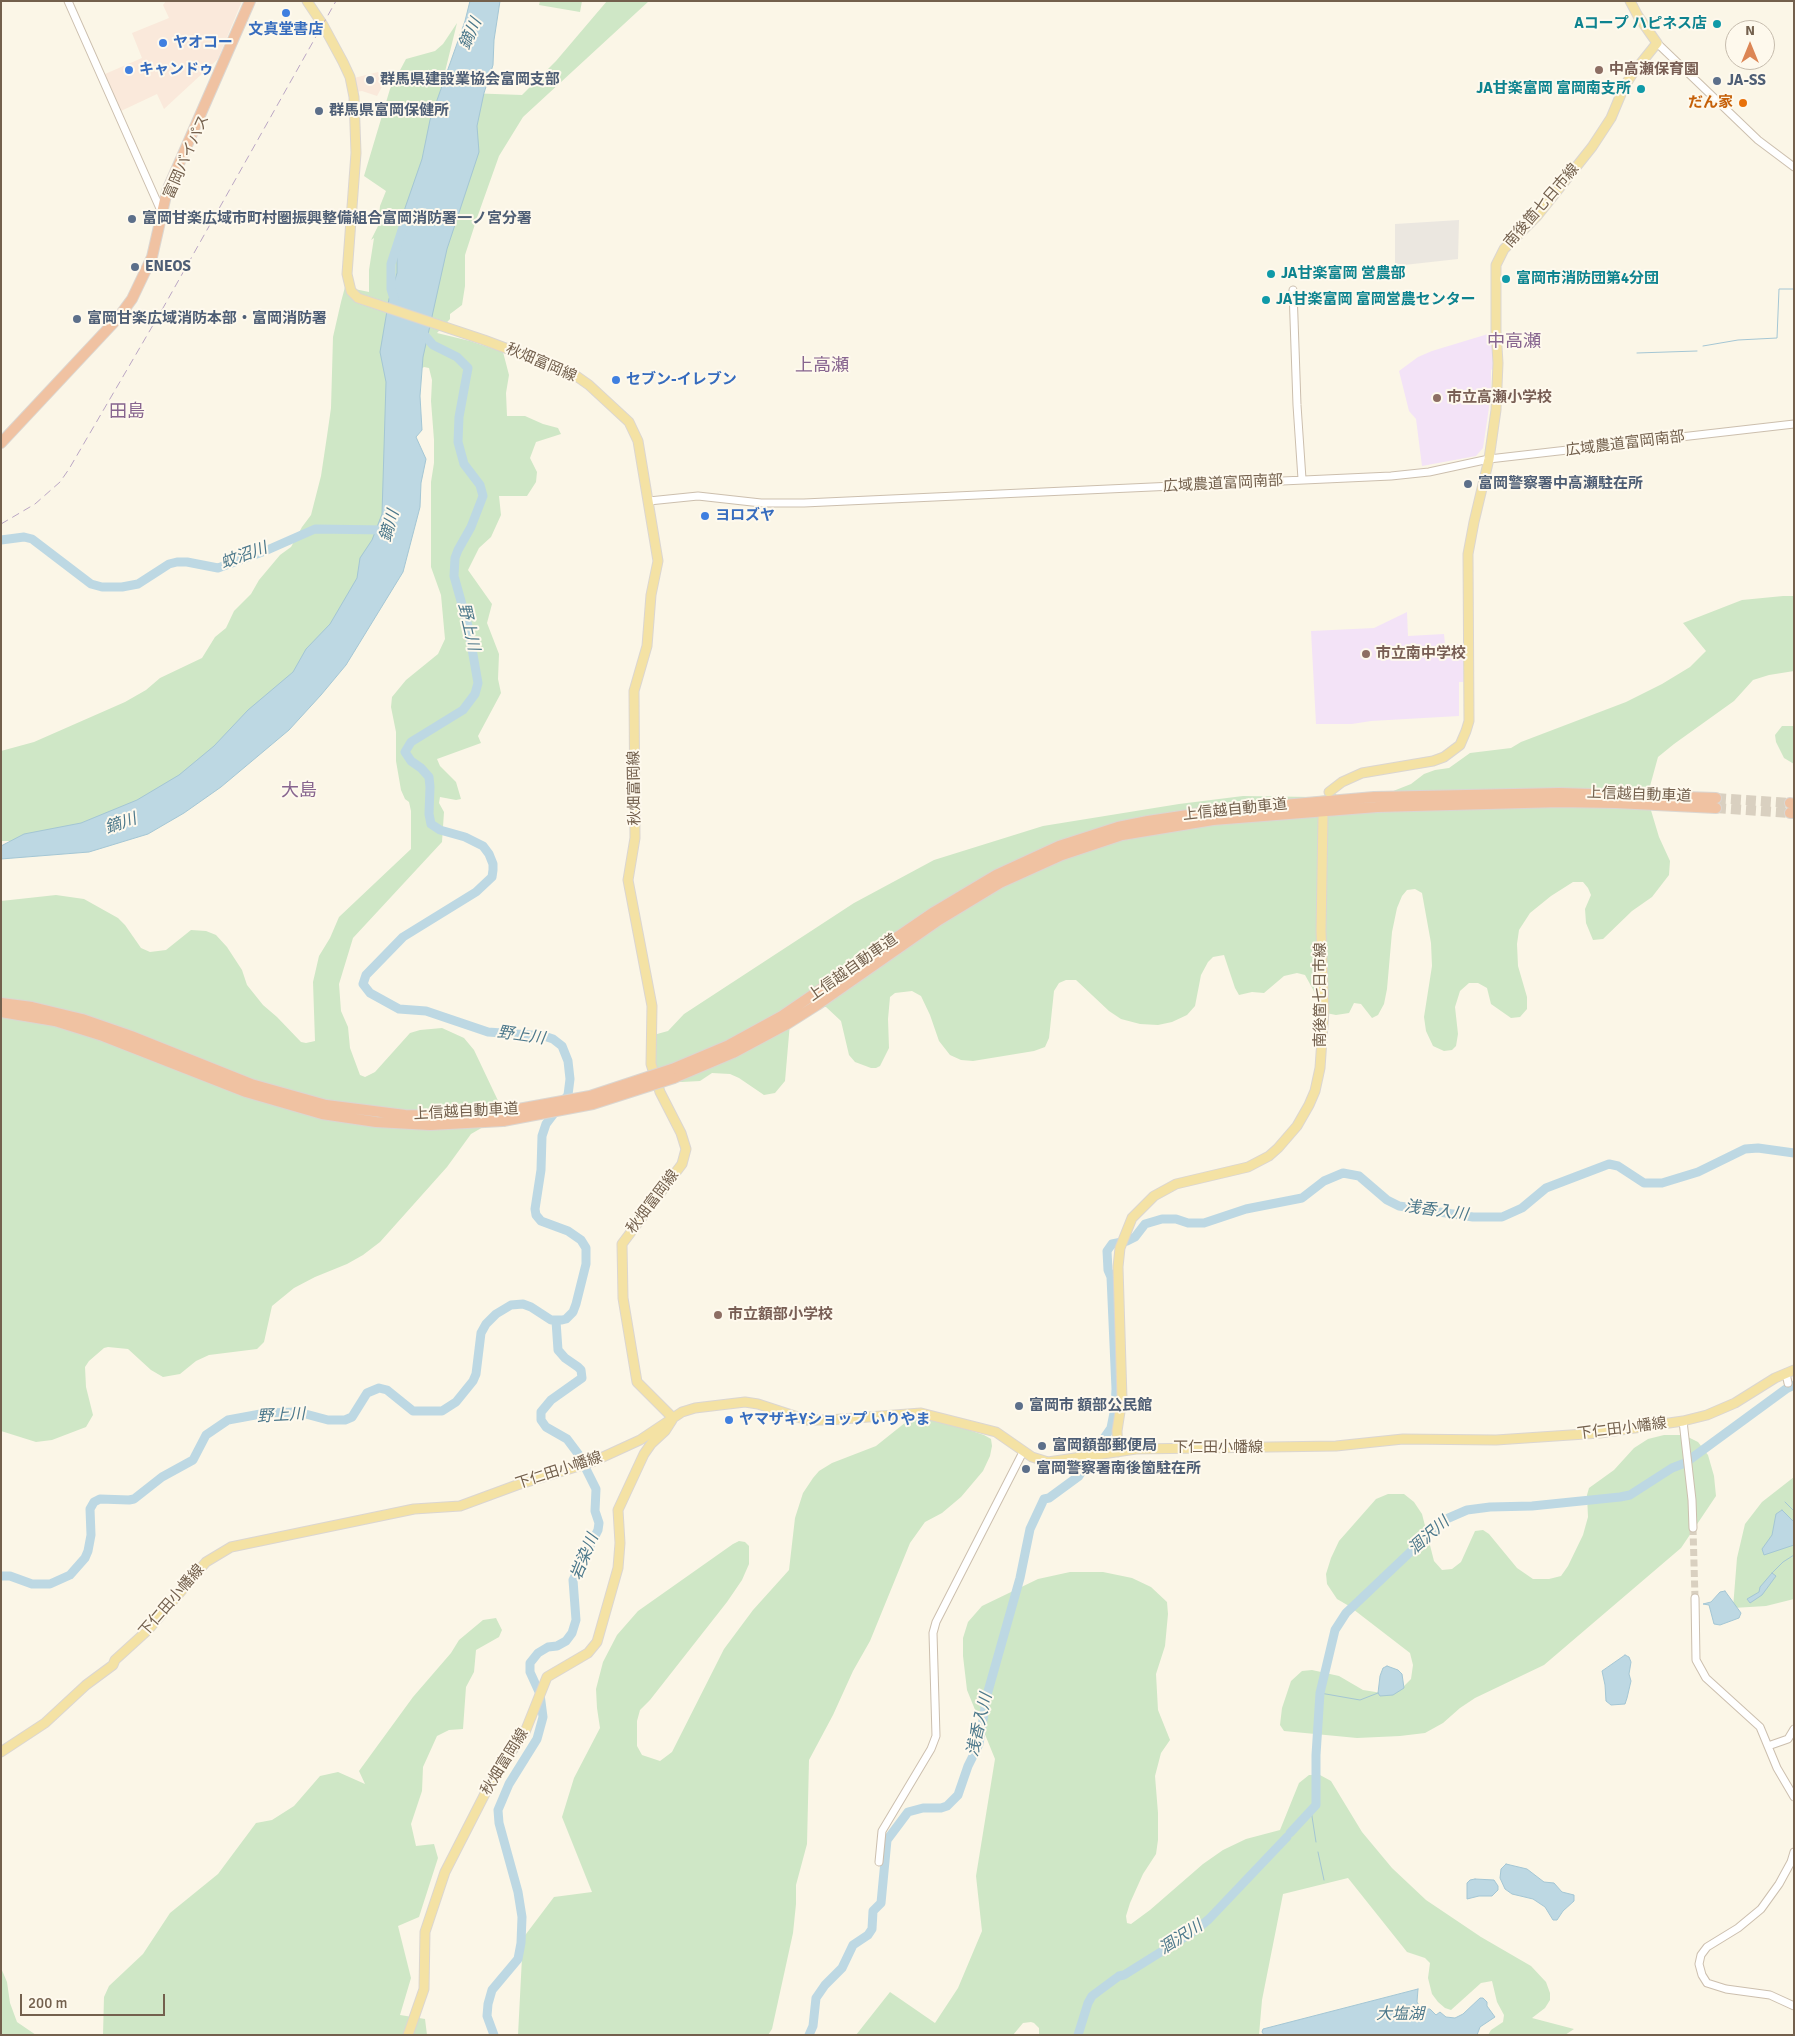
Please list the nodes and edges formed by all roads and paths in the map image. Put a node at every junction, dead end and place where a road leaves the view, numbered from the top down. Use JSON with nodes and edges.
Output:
{"nodes":[{"id":1,"x":68,"y":1,"type":"edge"},
{"id":2,"x":250,"y":1,"type":"edge"},
{"id":3,"x":256,"y":1,"type":"edge"},
{"id":4,"x":306,"y":1,"type":"edge"},
{"id":5,"x":1630,"y":1,"type":"edge"},
{"id":6,"x":1657,"y":43,"type":"junction"},
{"id":7,"x":1794,"y":167,"type":"edge"},
{"id":8,"x":162,"y":212,"type":"junction"},
{"id":9,"x":1293,"y":290,"type":"dead end"},
{"id":10,"x":1794,"y":424,"type":"edge"},
{"id":11,"x":1,"y":443,"type":"edge"},
{"id":12,"x":1489,"y":460,"type":"junction"},
{"id":13,"x":1302,"y":479,"type":"junction"},
{"id":14,"x":649,"y":501,"type":"junction"},
{"id":15,"x":1329,"y":792,"type":"dead end"},
{"id":16,"x":1716,"y":803,"type":"tunnel mouth"},
{"id":17,"x":1323,"y":817,"type":"dead end"},
{"id":18,"x":1,"y":1002,"type":"edge"},
{"id":19,"x":1,"y":1012,"type":"edge"},
{"id":20,"x":503,"y":1117,"type":"junction"},
{"id":21,"x":1790,"y":1371,"type":"edge"},
{"id":22,"x":1788,"y":1383,"type":"dead end"},
{"id":23,"x":673,"y":1418,"type":"junction"},
{"id":24,"x":1683,"y":1421,"type":"junction"},
{"id":25,"x":1023,"y":1452,"type":"junction"},
{"id":26,"x":1118,"y":1452,"type":"junction"},
{"id":27,"x":1693,"y":1528,"type":"tunnel mouth"},
{"id":28,"x":1695,"y":1598,"type":"tunnel mouth"},
{"id":29,"x":1794,"y":1729,"type":"edge"},
{"id":30,"x":1768,"y":1746,"type":"junction"},
{"id":31,"x":1,"y":1752,"type":"edge"},
{"id":32,"x":1794,"y":1798,"type":"edge"},
{"id":33,"x":1794,"y":1852,"type":"edge"},
{"id":34,"x":879,"y":1862,"type":"dead end"},
{"id":35,"x":1794,"y":2006,"type":"edge"},
{"id":36,"x":408,"y":2035,"type":"edge"}],
"edges":[{"from":1,"to":8,"type":"street"},
{"from":2,"to":8,"type":"highway","name":"富岡バイパス"},
{"from":3,"to":8,"type":"highway","name":"富岡バイパス"},
{"from":4,"to":14,"type":"main road","name":"秋畑富岡線"},
{"from":5,"to":6,"type":"main road"},
{"from":6,"to":7,"type":"street"},
{"from":6,"to":12,"type":"main road","name":"南後箇七日市線"},
{"from":8,"to":11,"type":"highway"},
{"from":9,"to":13,"type":"street"},
{"from":10,"to":12,"type":"street","name":"広域農道富岡南部"},
{"from":12,"to":13,"type":"street","name":"広域農道富岡南部"},
{"from":12,"to":15,"type":"main road","name":"南後箇七日市線"},
{"from":13,"to":14,"type":"street","name":"広域農道富岡南部"},
{"from":14,"to":23,"type":"main road","name":"秋畑富岡線"},
{"from":16,"to":20,"type":"highway","name":"上信越自動車道","bridge":true},
{"from":17,"to":26,"type":"main road","name":"南後箇七日市線"},
{"from":18,"to":20,"type":"highway","name":"上信越自動車道"},
{"from":19,"to":20,"type":"highway","name":"上信越自動車道"},
{"from":21,"to":22,"type":"street"},
{"from":21,"to":24,"type":"main road","name":"下仁田小幡線"},
{"from":23,"to":25,"type":"main road","name":"下仁田小幡線"},
{"from":23,"to":31,"type":"main road","name":"下仁田小幡線"},
{"from":23,"to":36,"type":"main road","name":"秋畑富岡線"},
{"from":24,"to":26,"type":"main road","name":"下仁田小幡線"},
{"from":24,"to":27,"type":"street"},
{"from":25,"to":26,"type":"main road","name":"下仁田小幡線"},
{"from":25,"to":34,"type":"street"},
{"from":28,"to":30,"type":"street"},
{"from":29,"to":30,"type":"street"},
{"from":30,"to":32,"type":"street"},
{"from":33,"to":35,"type":"street"}]}
